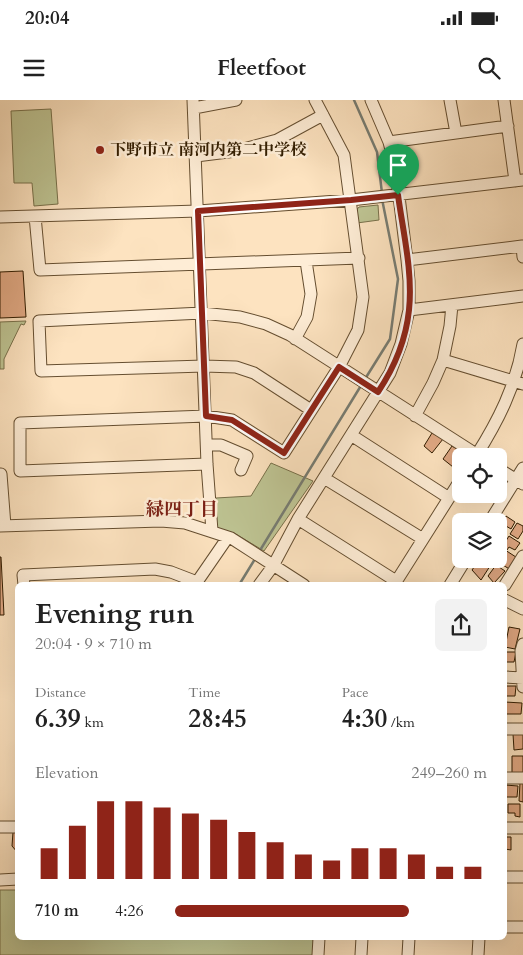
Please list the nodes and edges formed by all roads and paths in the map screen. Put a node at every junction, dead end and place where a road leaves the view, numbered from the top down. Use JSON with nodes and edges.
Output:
{"nodes":[{"id":1,"x":236,"y":100,"type":"edge"},
{"id":2,"x":315,"y":100,"type":"edge"},
{"id":3,"x":371,"y":100,"type":"edge"},
{"id":4,"x":450,"y":100,"type":"edge"},
{"id":5,"x":504,"y":100,"type":"edge"},
{"id":6,"x":194,"y":104,"type":"edge"},
{"id":7,"x":323,"y":115,"type":"junction"},
{"id":8,"x":508,"y":126,"type":"junction"},
{"id":9,"x":456,"y":133,"type":"junction"},
{"id":10,"x":389,"y":142,"type":"junction"},
{"id":11,"x":196,"y":156,"type":"junction"},
{"id":12,"x":519,"y":181,"type":"edge"},
{"id":13,"x":395,"y":195,"type":"junction"},
{"id":14,"x":351,"y":200,"type":"junction"},
{"id":15,"x":198,"y":211,"type":"junction"},
{"id":16,"x":35,"y":216,"type":"junction"},
{"id":17,"x":0,"y":217,"type":"edge"},
{"id":18,"x":523,"y":257,"type":"edge"},
{"id":19,"x":359,"y":258,"type":"junction"},
{"id":20,"x":306,"y":260,"type":"junction"},
{"id":21,"x":407,"y":260,"type":"junction"},
{"id":22,"x":200,"y":265,"type":"junction"},
{"id":23,"x":523,"y":296,"type":"edge"},
{"id":24,"x":452,"y":305,"type":"junction"},
{"id":25,"x":409,"y":310,"type":"junction"},
{"id":26,"x":202,"y":314,"type":"junction"},
{"id":27,"x":295,"y":339,"type":"junction"},
{"id":28,"x":523,"y":344,"type":"edge"},
{"id":29,"x":442,"y":360,"type":"junction"},
{"id":30,"x":204,"y":366,"type":"junction"},
{"id":31,"x":339,"y":367,"type":"junction"},
{"id":32,"x":519,"y":383,"type":"edge"},
{"id":33,"x":378,"y":392,"type":"junction"},
{"id":34,"x":311,"y":410,"type":"junction"},
{"id":35,"x":206,"y":416,"type":"junction"},
{"id":36,"x":415,"y":416,"type":"junction"},
{"id":37,"x":351,"y":435,"type":"junction"},
{"id":38,"x":207,"y":445,"type":"junction"},
{"id":39,"x":465,"y":448,"type":"edge"},
{"id":40,"x":482,"y":448,"type":"edge"},
{"id":41,"x":208,"y":464,"type":"junction"},
{"id":42,"x":523,"y":468,"type":"edge"},
{"id":43,"x":241,"y":470,"type":"dead end"},
{"id":44,"x":0,"y":474,"type":"edge"},
{"id":45,"x":507,"y":474,"type":"edge"},
{"id":46,"x":324,"y":478,"type":"junction"},
{"id":47,"x":519,"y":482,"type":"edge"},
{"id":48,"x":452,"y":495,"type":"edge"},
{"id":49,"x":450,"y":498,"type":"junction"},
{"id":50,"x":496,"y":513,"type":"edge"},
{"id":51,"x":298,"y":520,"type":"junction"},
{"id":52,"x":2,"y":526,"type":"edge"},
{"id":53,"x":212,"y":531,"type":"junction"},
{"id":54,"x":228,"y":537,"type":"junction"},
{"id":55,"x":423,"y":539,"type":"junction"},
{"id":56,"x":523,"y":556,"type":"edge"},
{"id":57,"x":272,"y":566,"type":"junction"},
{"id":58,"x":460,"y":568,"type":"edge"},
{"id":59,"x":24,"y":582,"type":"edge"},
{"id":60,"x":192,"y":582,"type":"edge"},
{"id":61,"x":197,"y":582,"type":"edge"},
{"id":62,"x":261,"y":582,"type":"edge"},
{"id":63,"x":299,"y":582,"type":"edge"},
{"id":64,"x":393,"y":582,"type":"edge"},
{"id":65,"x":396,"y":582,"type":"edge"},
{"id":66,"x":452,"y":582,"type":"edge"},
{"id":67,"x":507,"y":582,"type":"edge"},
{"id":68,"x":507,"y":601,"type":"edge"},
{"id":69,"x":523,"y":609,"type":"edge"},
{"id":70,"x":523,"y":644,"type":"edge"},
{"id":71,"x":507,"y":677,"type":"edge"},
{"id":72,"x":522,"y":681,"type":"edge"},
{"id":73,"x":507,"y":729,"type":"edge"},
{"id":74,"x":523,"y":729,"type":"edge"},
{"id":75,"x":507,"y":778,"type":"edge"},
{"id":76,"x":523,"y":778,"type":"edge"},
{"id":77,"x":0,"y":827,"type":"edge"},
{"id":78,"x":15,"y":827,"type":"edge"},
{"id":79,"x":507,"y":828,"type":"edge"},
{"id":80,"x":523,"y":828,"type":"edge"},
{"id":81,"x":507,"y":877,"type":"edge"},
{"id":82,"x":523,"y":877,"type":"edge"},
{"id":83,"x":15,"y":879,"type":"edge"},
{"id":84,"x":0,"y":880,"type":"edge"},
{"id":85,"x":507,"y":927,"type":"edge"},
{"id":86,"x":523,"y":928,"type":"edge"},
{"id":87,"x":319,"y":940,"type":"edge"},
{"id":88,"x":362,"y":940,"type":"edge"},
{"id":89,"x":409,"y":940,"type":"edge"},
{"id":90,"x":479,"y":940,"type":"edge"},
{"id":91,"x":318,"y":955,"type":"edge"},
{"id":92,"x":361,"y":955,"type":"edge"},
{"id":93,"x":408,"y":955,"type":"edge"},
{"id":94,"x":478,"y":955,"type":"edge"}],
"edges":[{"from":1,"to":6,"type":"street"},
{"from":2,"to":7,"type":"street"},
{"from":3,"to":10,"type":"street"},
{"from":4,"to":9,"type":"street"},
{"from":5,"to":8,"type":"street"},
{"from":6,"to":11,"type":"street"},
{"from":7,"to":11,"type":"street"},
{"from":7,"to":14,"type":"street"},
{"from":8,"to":9,"type":"street"},
{"from":8,"to":12,"type":"street"},
{"from":9,"to":10,"type":"street"},
{"from":10,"to":13,"type":"street"},
{"from":11,"to":15,"type":"street"},
{"from":12,"to":13,"type":"street"},
{"from":13,"to":14,"type":"street"},
{"from":13,"to":21,"type":"street"},
{"from":14,"to":15,"type":"street"},
{"from":14,"to":19,"type":"street"},
{"from":15,"to":16,"type":"street"},
{"from":15,"to":22,"type":"street"},
{"from":16,"to":17,"type":"street"},
{"from":16,"to":22,"type":"street"},
{"from":18,"to":21,"type":"street"},
{"from":19,"to":20,"type":"street"},
{"from":19,"to":31,"type":"street"},
{"from":20,"to":22,"type":"street"},
{"from":20,"to":27,"type":"street"},
{"from":21,"to":25,"type":"street"},
{"from":22,"to":26,"type":"street"},
{"from":23,"to":24,"type":"street"},
{"from":24,"to":25,"type":"street"},
{"from":24,"to":29,"type":"street"},
{"from":25,"to":33,"type":"street"},
{"from":26,"to":27,"type":"street"},
{"from":26,"to":30,"type":"street"},
{"from":26,"to":30,"type":"street"},
{"from":27,"to":31,"type":"street"},
{"from":28,"to":32,"type":"street"},
{"from":29,"to":32,"type":"street"},
{"from":29,"to":36,"type":"street"},
{"from":30,"to":34,"type":"street"},
{"from":30,"to":35,"type":"street"},
{"from":31,"to":33,"type":"street"},
{"from":31,"to":34,"type":"street"},
{"from":32,"to":40,"type":"street"},
{"from":33,"to":36,"type":"street"},
{"from":33,"to":37,"type":"street"},
{"from":34,"to":35,"type":"street"},
{"from":35,"to":38,"type":"street"},
{"from":35,"to":41,"type":"street"},
{"from":36,"to":39,"type":"street"},
{"from":37,"to":46,"type":"street"},
{"from":37,"to":49,"type":"street"},
{"from":38,"to":41,"type":"street"},
{"from":38,"to":43,"type":"street"},
{"from":41,"to":53,"type":"street"},
{"from":42,"to":47,"type":"street"},
{"from":44,"to":52,"type":"street"},
{"from":45,"to":47,"type":"street"},
{"from":46,"to":51,"type":"street"},
{"from":46,"to":55,"type":"street"},
{"from":47,"to":50,"type":"street"},
{"from":48,"to":49,"type":"street"},
{"from":49,"to":55,"type":"street"},
{"from":51,"to":57,"type":"street"},
{"from":51,"to":64,"type":"street"},
{"from":52,"to":53,"type":"street"},
{"from":53,"to":54,"type":"street"},
{"from":54,"to":57,"type":"street"},
{"from":54,"to":61,"type":"street"},
{"from":55,"to":65,"type":"street"},
{"from":56,"to":67,"type":"street"},
{"from":57,"to":62,"type":"street"},
{"from":57,"to":63,"type":"street"},
{"from":58,"to":66,"type":"street"},
{"from":59,"to":60,"type":"street"},
{"from":68,"to":69,"type":"street"},
{"from":70,"to":72,"type":"street"},
{"from":71,"to":72,"type":"street"},
{"from":73,"to":74,"type":"street"},
{"from":75,"to":76,"type":"street"},
{"from":77,"to":78,"type":"street"},
{"from":79,"to":80,"type":"street"},
{"from":81,"to":82,"type":"street"},
{"from":83,"to":84,"type":"street"},
{"from":85,"to":86,"type":"street"},
{"from":87,"to":91,"type":"street"},
{"from":88,"to":92,"type":"street"},
{"from":89,"to":93,"type":"street"},
{"from":90,"to":94,"type":"street"}]}
